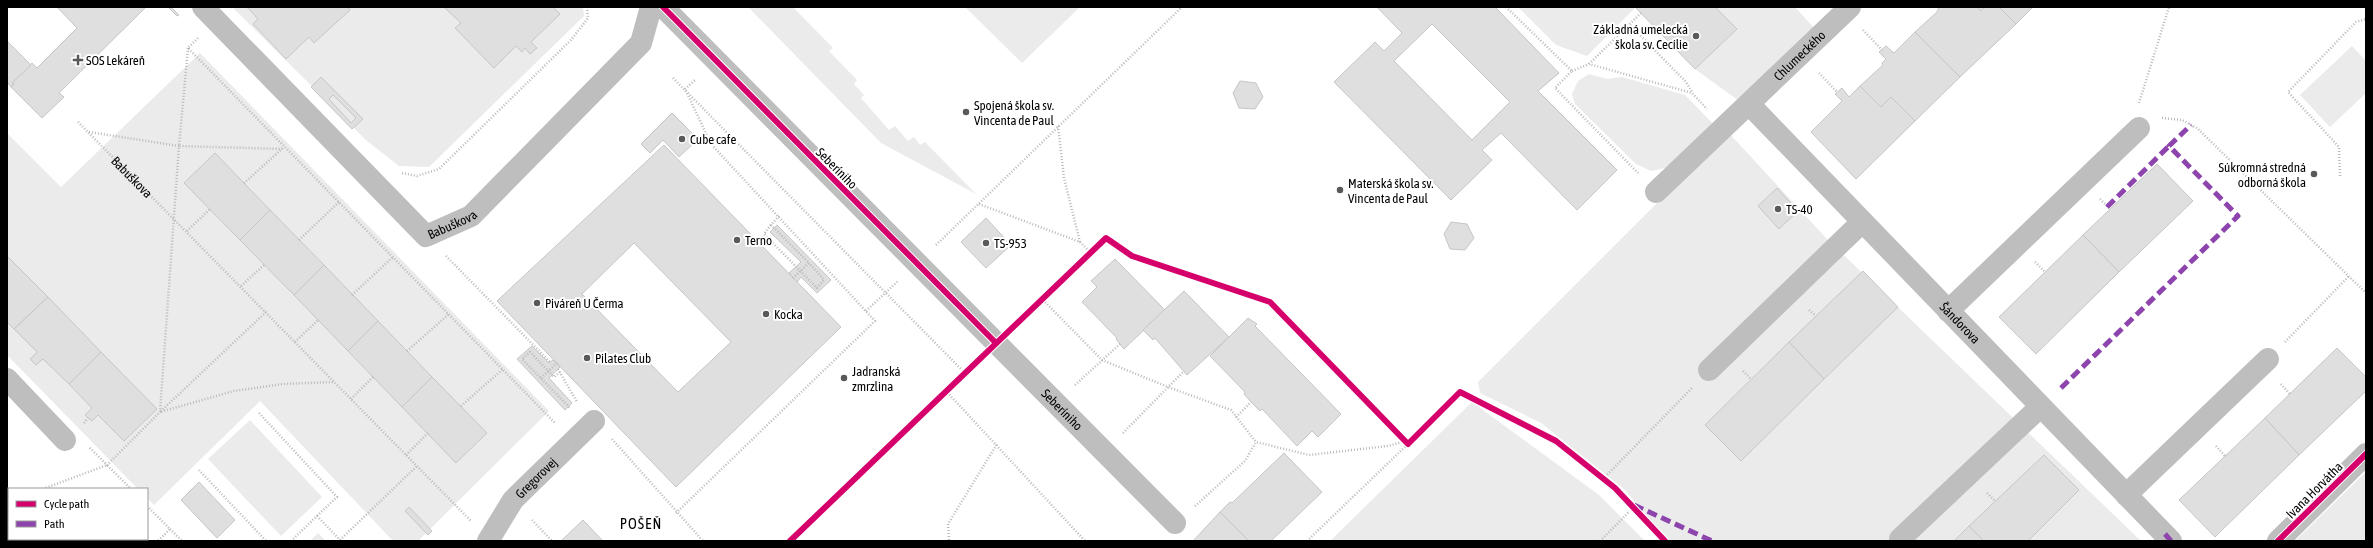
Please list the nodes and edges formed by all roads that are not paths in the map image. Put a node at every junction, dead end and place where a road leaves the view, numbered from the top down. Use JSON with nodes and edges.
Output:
{"nodes":[{"id":1,"x":203,"y":7,"type":"edge"},
{"id":2,"x":651,"y":7,"type":"edge"},
{"id":3,"x":663,"y":7,"type":"edge"},
{"id":4,"x":1854,"y":16,"type":"edge"},
{"id":5,"x":1749,"y":104,"type":"junction"},
{"id":6,"x":2139,"y":128,"type":"road end"},
{"id":7,"x":1656,"y":192,"type":"road end"},
{"id":8,"x":1862,"y":222,"type":"junction"},
{"id":9,"x":1948,"y":311,"type":"junction"},
{"id":10,"x":2268,"y":359,"type":"road end"},
{"id":11,"x":1709,"y":370,"type":"road end"},
{"id":12,"x":8,"y":382,"type":"edge"},
{"id":13,"x":2040,"y":407,"type":"junction"},
{"id":14,"x":594,"y":421,"type":"road end"},
{"id":15,"x":65,"y":440,"type":"road end"},
{"id":16,"x":2366,"y":454,"type":"edge"},
{"id":17,"x":2126,"y":495,"type":"junction"},
{"id":18,"x":1175,"y":522,"type":"road end"},
{"id":19,"x":2168,"y":538,"type":"edge"},
{"id":20,"x":1900,"y":539,"type":"dead end"},
{"id":21,"x":489,"y":540,"type":"edge"},
{"id":22,"x":2278,"y":541,"type":"edge"}],
"edges":[{"from":1,"to":2,"type":"street","name":"Babuškova"},
{"from":3,"to":18,"type":"street","name":"Seberíniho"},
{"from":4,"to":5,"type":"street","name":"Chlumeckého"},
{"from":5,"to":7,"type":"street","name":"Chlumeckého"},
{"from":5,"to":8,"type":"street","name":"Šándorova"},
{"from":6,"to":9,"type":"street"},
{"from":8,"to":9,"type":"street","name":"Šándorova"},
{"from":8,"to":11,"type":"street"},
{"from":9,"to":13,"type":"street","name":"Šándorova"},
{"from":10,"to":17,"type":"street"},
{"from":12,"to":15,"type":"street"},
{"from":13,"to":17,"type":"street","name":"Šándorova"},
{"from":13,"to":20,"type":"street"},
{"from":14,"to":21,"type":"street","name":"Gregorovej"},
{"from":16,"to":22,"type":"street","name":"Ivana Horvátha"},
{"from":17,"to":19,"type":"street","name":"Šándorova"}]}
